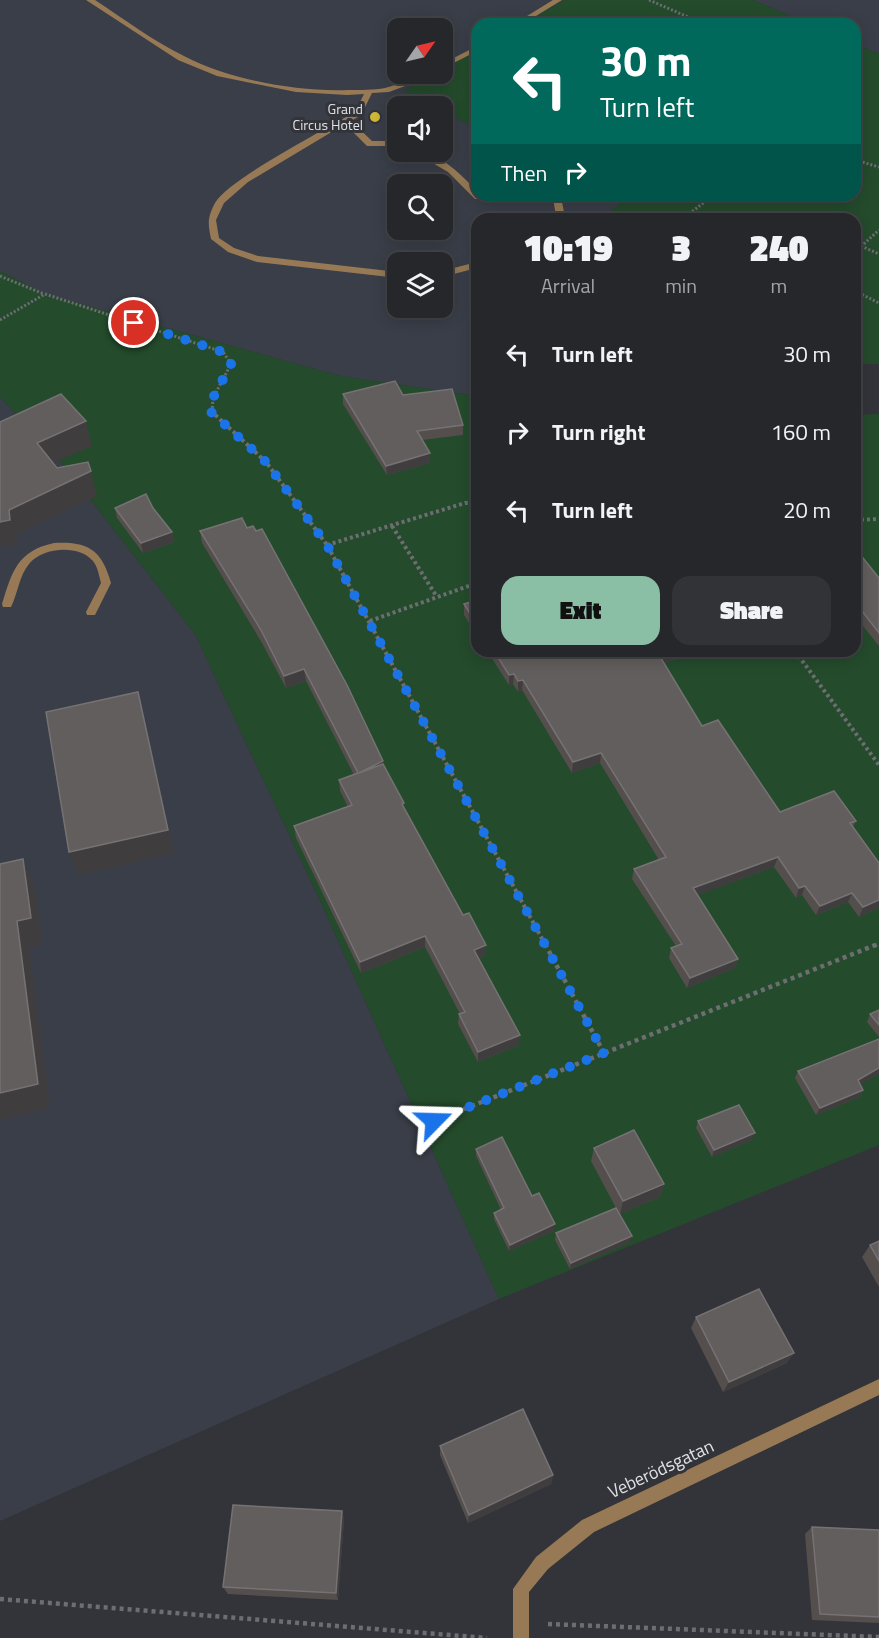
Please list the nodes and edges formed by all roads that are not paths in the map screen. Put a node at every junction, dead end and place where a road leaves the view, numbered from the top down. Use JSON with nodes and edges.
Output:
{"nodes":[{"id":1,"x":90,"y":0,"type":"edge"},
{"id":2,"x":558,"y":0,"type":"edge"},
{"id":3,"x":528,"y":18,"type":"edge"},
{"id":4,"x":471,"y":51,"type":"edge"},
{"id":5,"x":453,"y":61,"type":"edge"},
{"id":6,"x":402,"y":84,"type":"edge"},
{"id":7,"x":369,"y":92,"type":"junction"},
{"id":8,"x":346,"y":120,"type":"junction"},
{"id":9,"x":387,"y":143,"type":"edge"},
{"id":10,"x":437,"y":162,"type":"edge"},
{"id":11,"x":471,"y":190,"type":"edge"},
{"id":12,"x":471,"y":267,"type":"edge"},
{"id":13,"x":453,"y":271,"type":"edge"},
{"id":14,"x":387,"y":274,"type":"edge"},
{"id":15,"x":6,"y":604,"type":"dead end"},
{"id":16,"x":91,"y":612,"type":"dead end"},
{"id":17,"x":879,"y":1387,"type":"edge"},
{"id":18,"x":520,"y":1630,"type":"edge"}],
"edges":[{"from":1,"to":7,"type":"street"},
{"from":2,"to":3,"type":"street"},
{"from":4,"to":5,"type":"street"},
{"from":6,"to":7,"type":"street"},
{"from":7,"to":8,"type":"street"},
{"from":8,"to":9,"type":"street"},
{"from":8,"to":14,"type":"street"},
{"from":10,"to":11,"type":"street"},
{"from":12,"to":13,"type":"street"},
{"from":15,"to":16,"type":"street"},
{"from":17,"to":18,"type":"street","name":"Veberödsgatan"}]}
